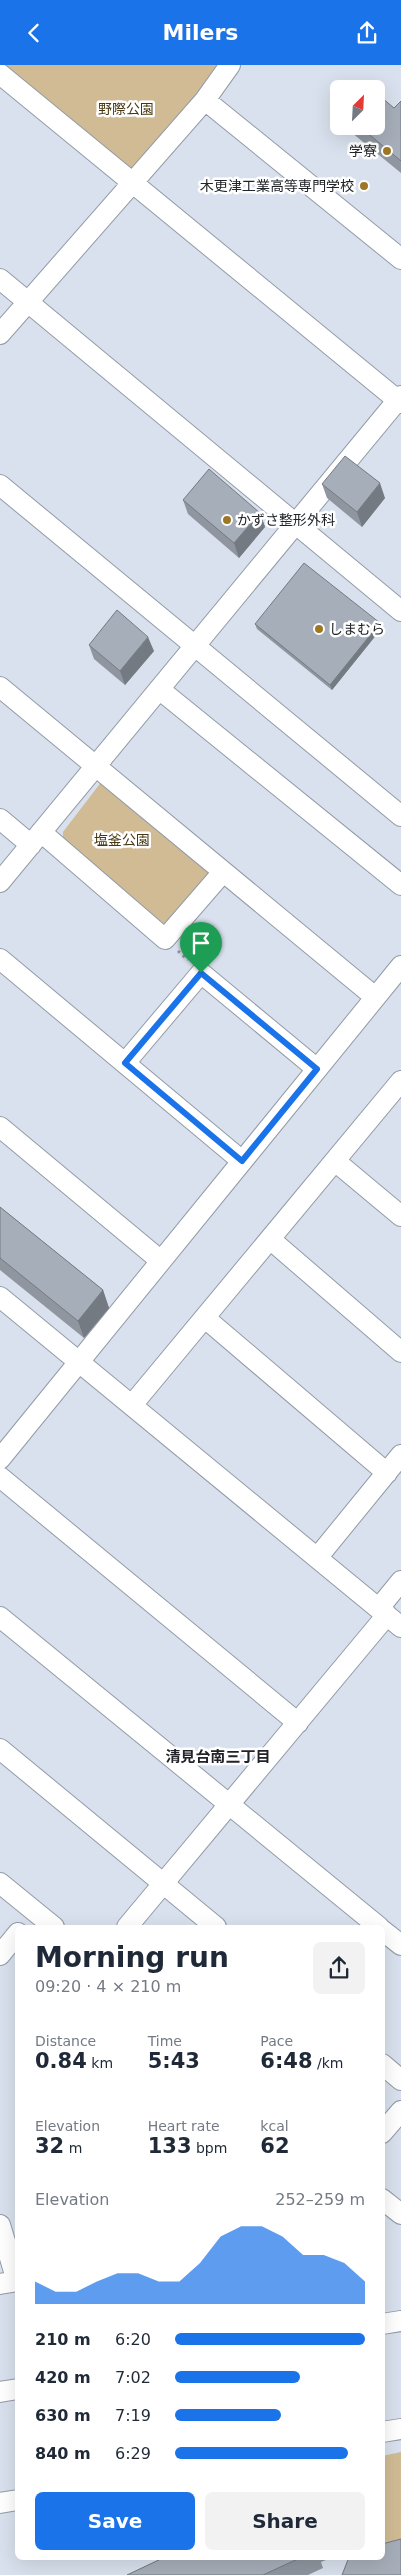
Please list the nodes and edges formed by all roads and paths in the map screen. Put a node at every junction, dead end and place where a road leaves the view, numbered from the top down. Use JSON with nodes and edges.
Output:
{"nodes":[{"id":1,"x":230,"y":65,"type":"edge"},
{"id":2,"x":0,"y":74,"type":"edge"},
{"id":3,"x":205,"y":99,"type":"junction"},
{"id":4,"x":132,"y":182,"type":"junction"},
{"id":5,"x":401,"y":259,"type":"edge"},
{"id":6,"x":0,"y":279,"type":"edge"},
{"id":7,"x":26,"y":301,"type":"junction"},
{"id":8,"x":0,"y":334,"type":"edge"},
{"id":9,"x":400,"y":400,"type":"edge"},
{"id":10,"x":0,"y":485,"type":"edge"},
{"id":11,"x":296,"y":523,"type":"junction"},
{"id":12,"x":401,"y":611,"type":"edge"},
{"id":13,"x":196,"y":644,"type":"junction"},
{"id":14,"x":0,"y":687,"type":"edge"},
{"id":15,"x":160,"y":689,"type":"junction"},
{"id":16,"x":96,"y":766,"type":"junction"},
{"id":17,"x":401,"y":816,"type":"edge"},
{"id":18,"x":0,"y":819,"type":"edge"},
{"id":19,"x":36,"y":838,"type":"junction"},
{"id":20,"x":223,"y":872,"type":"junction"},
{"id":21,"x":0,"y":882,"type":"edge"},
{"id":22,"x":401,"y":885,"type":"edge"},
{"id":23,"x":165,"y":939,"type":"junction"},
{"id":24,"x":0,"y":959,"type":"edge"},
{"id":25,"x":401,"y":965,"type":"edge"},
{"id":26,"x":201,"y":973,"type":"junction"},
{"id":27,"x":375,"y":997,"type":"junction"},
{"id":28,"x":125,"y":1063,"type":"junction"},
{"id":29,"x":317,"y":1069,"type":"junction"},
{"id":30,"x":401,"y":1081,"type":"edge"},
{"id":31,"x":0,"y":1127,"type":"edge"},
{"id":32,"x":242,"y":1161,"type":"junction"},
{"id":33,"x":335,"y":1161,"type":"junction"},
{"id":34,"x":401,"y":1216,"type":"edge"},
{"id":35,"x":270,"y":1239,"type":"junction"},
{"id":36,"x":161,"y":1261,"type":"junction"},
{"id":37,"x":0,"y":1297,"type":"edge"},
{"id":38,"x":205,"y":1318,"type":"junction"},
{"id":39,"x":401,"y":1352,"type":"edge"},
{"id":40,"x":79,"y":1362,"type":"junction"},
{"id":41,"x":132,"y":1405,"type":"junction"},
{"id":42,"x":401,"y":1455,"type":"edge"},
{"id":43,"x":0,"y":1459,"type":"edge"},
{"id":44,"x":387,"y":1473,"type":"junction"},
{"id":45,"x":0,"y":1477,"type":"edge"},
{"id":46,"x":317,"y":1558,"type":"junction"},
{"id":47,"x":401,"y":1581,"type":"edge"},
{"id":48,"x":0,"y":1617,"type":"edge"},
{"id":49,"x":389,"y":1617,"type":"edge"},
{"id":50,"x":298,"y":1723,"type":"junction"},
{"id":51,"x":0,"y":1749,"type":"edge"},
{"id":52,"x":229,"y":1805,"type":"junction"},
{"id":53,"x":0,"y":1883,"type":"edge"},
{"id":54,"x":163,"y":1884,"type":"junction"},
{"id":55,"x":35,"y":1911,"type":"junction"},
{"id":56,"x":24,"y":1925,"type":"edge"},
{"id":57,"x":52,"y":1925,"type":"edge"},
{"id":58,"x":129,"y":1925,"type":"edge"},
{"id":59,"x":214,"y":1925,"type":"edge"},
{"id":60,"x":377,"y":1925,"type":"edge"},
{"id":61,"x":385,"y":1932,"type":"edge"},
{"id":62,"x":15,"y":1937,"type":"edge"},
{"id":63,"x":401,"y":1945,"type":"edge"},
{"id":64,"x":0,"y":1955,"type":"edge"},
{"id":65,"x":385,"y":2067,"type":"edge"},
{"id":66,"x":401,"y":2080,"type":"edge"},
{"id":67,"x":401,"y":2111,"type":"edge"},
{"id":68,"x":385,"y":2130,"type":"edge"},
{"id":69,"x":385,"y":2201,"type":"edge"},
{"id":70,"x":401,"y":2214,"type":"edge"},
{"id":71,"x":0,"y":2225,"type":"edge"},
{"id":72,"x":11,"y":2282,"type":"edge"},
{"id":73,"x":401,"y":2321,"type":"edge"},
{"id":74,"x":385,"y":2324,"type":"edge"},
{"id":75,"x":15,"y":2390,"type":"edge"},
{"id":76,"x":0,"y":2392,"type":"edge"},
{"id":77,"x":401,"y":2429,"type":"edge"},
{"id":78,"x":385,"y":2432,"type":"edge"},
{"id":79,"x":15,"y":2500,"type":"edge"},
{"id":80,"x":0,"y":2503,"type":"edge"}],
"edges":[{"from":1,"to":3,"type":"street"},
{"from":2,"to":4,"type":"street"},
{"from":3,"to":4,"type":"street"},
{"from":3,"to":5,"type":"street"},
{"from":4,"to":7,"type":"street"},
{"from":4,"to":9,"type":"street"},
{"from":6,"to":7,"type":"street"},
{"from":7,"to":8,"type":"street"},
{"from":7,"to":11,"type":"street"},
{"from":9,"to":11,"type":"street"},
{"from":10,"to":13,"type":"street"},
{"from":11,"to":12,"type":"street"},
{"from":11,"to":13,"type":"street"},
{"from":13,"to":15,"type":"street"},
{"from":13,"to":17,"type":"street"},
{"from":14,"to":16,"type":"street"},
{"from":15,"to":16,"type":"street"},
{"from":15,"to":22,"type":"street"},
{"from":16,"to":19,"type":"street"},
{"from":16,"to":20,"type":"street"},
{"from":18,"to":19,"type":"street"},
{"from":19,"to":21,"type":"street"},
{"from":19,"to":23,"type":"street"},
{"from":20,"to":23,"type":"street"},
{"from":20,"to":27,"type":"street"},
{"from":23,"to":26,"type":"path"},
{"from":24,"to":28,"type":"street"},
{"from":25,"to":27,"type":"street"},
{"from":26,"to":28,"type":"street"},
{"from":26,"to":29,"type":"street"},
{"from":27,"to":29,"type":"street"},
{"from":28,"to":32,"type":"street"},
{"from":29,"to":32,"type":"street"},
{"from":30,"to":33,"type":"street"},
{"from":31,"to":36,"type":"street"},
{"from":32,"to":36,"type":"street"},
{"from":33,"to":34,"type":"street"},
{"from":33,"to":35,"type":"street"},
{"from":35,"to":38,"type":"street"},
{"from":35,"to":39,"type":"street"},
{"from":36,"to":40,"type":"street"},
{"from":37,"to":40,"type":"street"},
{"from":38,"to":41,"type":"street"},
{"from":38,"to":44,"type":"street"},
{"from":40,"to":41,"type":"street"},
{"from":40,"to":43,"type":"street"},
{"from":41,"to":46,"type":"street"},
{"from":42,"to":44,"type":"street"},
{"from":44,"to":46,"type":"street"},
{"from":45,"to":50,"type":"street"},
{"from":46,"to":49,"type":"street"},
{"from":47,"to":49,"type":"street"},
{"from":48,"to":52,"type":"street"},
{"from":49,"to":50,"type":"street"},
{"from":50,"to":52,"type":"street"},
{"from":51,"to":54,"type":"street"},
{"from":52,"to":54,"type":"street"},
{"from":52,"to":60,"type":"street"},
{"from":53,"to":55,"type":"street"},
{"from":54,"to":58,"type":"street"},
{"from":54,"to":59,"type":"street"},
{"from":55,"to":56,"type":"street"},
{"from":55,"to":57,"type":"street"},
{"from":61,"to":63,"type":"street"},
{"from":62,"to":64,"type":"street"},
{"from":65,"to":66,"type":"street"},
{"from":67,"to":68,"type":"street"},
{"from":69,"to":70,"type":"street"},
{"from":71,"to":72,"type":"street"},
{"from":73,"to":74,"type":"street"},
{"from":75,"to":76,"type":"street"},
{"from":77,"to":78,"type":"street"},
{"from":79,"to":80,"type":"street"}]}
